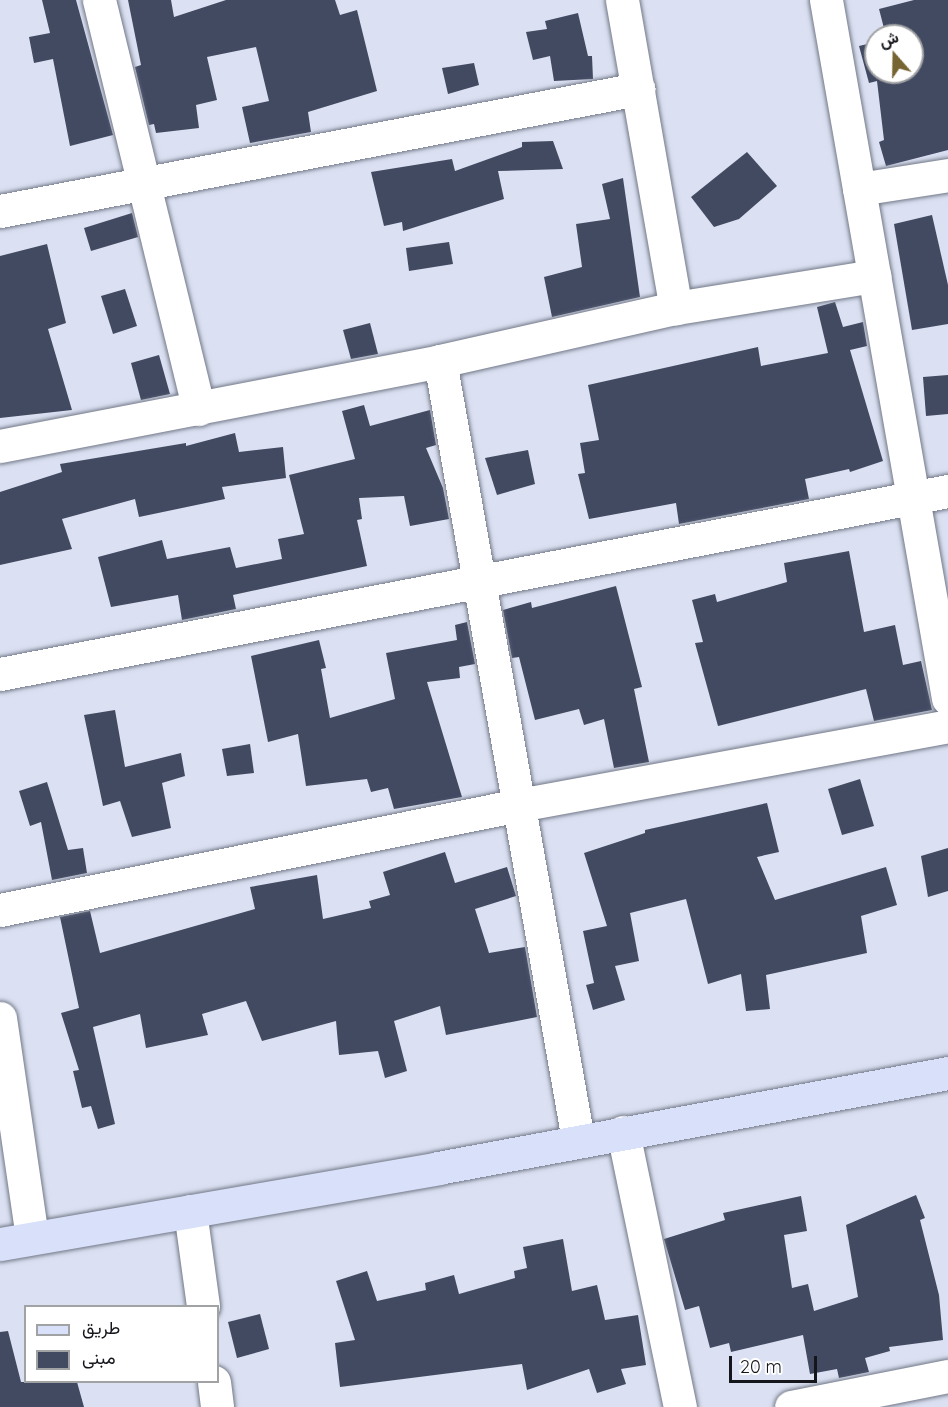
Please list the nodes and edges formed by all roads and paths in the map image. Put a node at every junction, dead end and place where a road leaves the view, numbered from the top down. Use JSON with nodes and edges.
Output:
{"nodes":[{"id":1,"x":99,"y":0,"type":"edge"},
{"id":2,"x":622,"y":0,"type":"edge"},
{"id":3,"x":826,"y":0,"type":"edge"},
{"id":4,"x":638,"y":89,"type":"junction"},
{"id":5,"x":948,"y":175,"type":"edge"},
{"id":6,"x":141,"y":184,"type":"junction"},
{"id":7,"x":859,"y":189,"type":"junction"},
{"id":8,"x":0,"y":211,"type":"edge"},
{"id":9,"x":874,"y":276,"type":"junction"},
{"id":10,"x":676,"y":308,"type":"junction"},
{"id":11,"x":440,"y":361,"type":"junction"},
{"id":12,"x":199,"y":409,"type":"junction"},
{"id":13,"x":0,"y":446,"type":"edge"},
{"id":14,"x":948,"y":491,"type":"edge"},
{"id":15,"x":913,"y":499,"type":"junction"},
{"id":16,"x":477,"y":584,"type":"junction"},
{"id":17,"x":0,"y":674,"type":"edge"},
{"id":18,"x":948,"y":698,"type":"edge"},
{"id":19,"x":948,"y":726,"type":"edge"},
{"id":20,"x":519,"y":805,"type":"junction"},
{"id":21,"x":0,"y":910,"type":"edge"},
{"id":22,"x":0,"y":1018,"type":"edge"},
{"id":23,"x":948,"y":1073,"type":"edge"},
{"id":24,"x":623,"y":1132,"type":"junction"},
{"id":25,"x":578,"y":1140,"type":"junction"},
{"id":26,"x":190,"y":1211,"type":"junction"},
{"id":27,"x":32,"y":1238,"type":"junction"},
{"id":28,"x":0,"y":1244,"type":"edge"},
{"id":29,"x":203,"y":1305,"type":"edge"},
{"id":30,"x":948,"y":1376,"type":"edge"},
{"id":31,"x":214,"y":1383,"type":"edge"},
{"id":32,"x":217,"y":1407,"type":"edge"},
{"id":33,"x":680,"y":1407,"type":"edge"},
{"id":34,"x":791,"y":1407,"type":"edge"}],
"edges":[{"from":1,"to":6,"type":"street"},
{"from":2,"to":4,"type":"street"},
{"from":3,"to":7,"type":"street"},
{"from":4,"to":6,"type":"street"},
{"from":4,"to":10,"type":"street"},
{"from":5,"to":7,"type":"street"},
{"from":6,"to":8,"type":"street"},
{"from":6,"to":12,"type":"street"},
{"from":7,"to":9,"type":"street"},
{"from":9,"to":10,"type":"street"},
{"from":9,"to":15,"type":"street"},
{"from":10,"to":11,"type":"street"},
{"from":11,"to":12,"type":"street"},
{"from":11,"to":16,"type":"street"},
{"from":12,"to":13,"type":"street"},
{"from":14,"to":15,"type":"street"},
{"from":15,"to":16,"type":"street"},
{"from":15,"to":18,"type":"street"},
{"from":16,"to":17,"type":"street"},
{"from":16,"to":20,"type":"street"},
{"from":19,"to":20,"type":"street"},
{"from":20,"to":21,"type":"street"},
{"from":20,"to":25,"type":"street"},
{"from":22,"to":27,"type":"street"},
{"from":23,"to":24,"type":"main road"},
{"from":24,"to":25,"type":"main road"},
{"from":24,"to":33,"type":"street"},
{"from":25,"to":26,"type":"main road"},
{"from":26,"to":27,"type":"main road"},
{"from":26,"to":29,"type":"street"},
{"from":27,"to":28,"type":"main road"},
{"from":30,"to":34,"type":"street"},
{"from":31,"to":32,"type":"street"}]}
